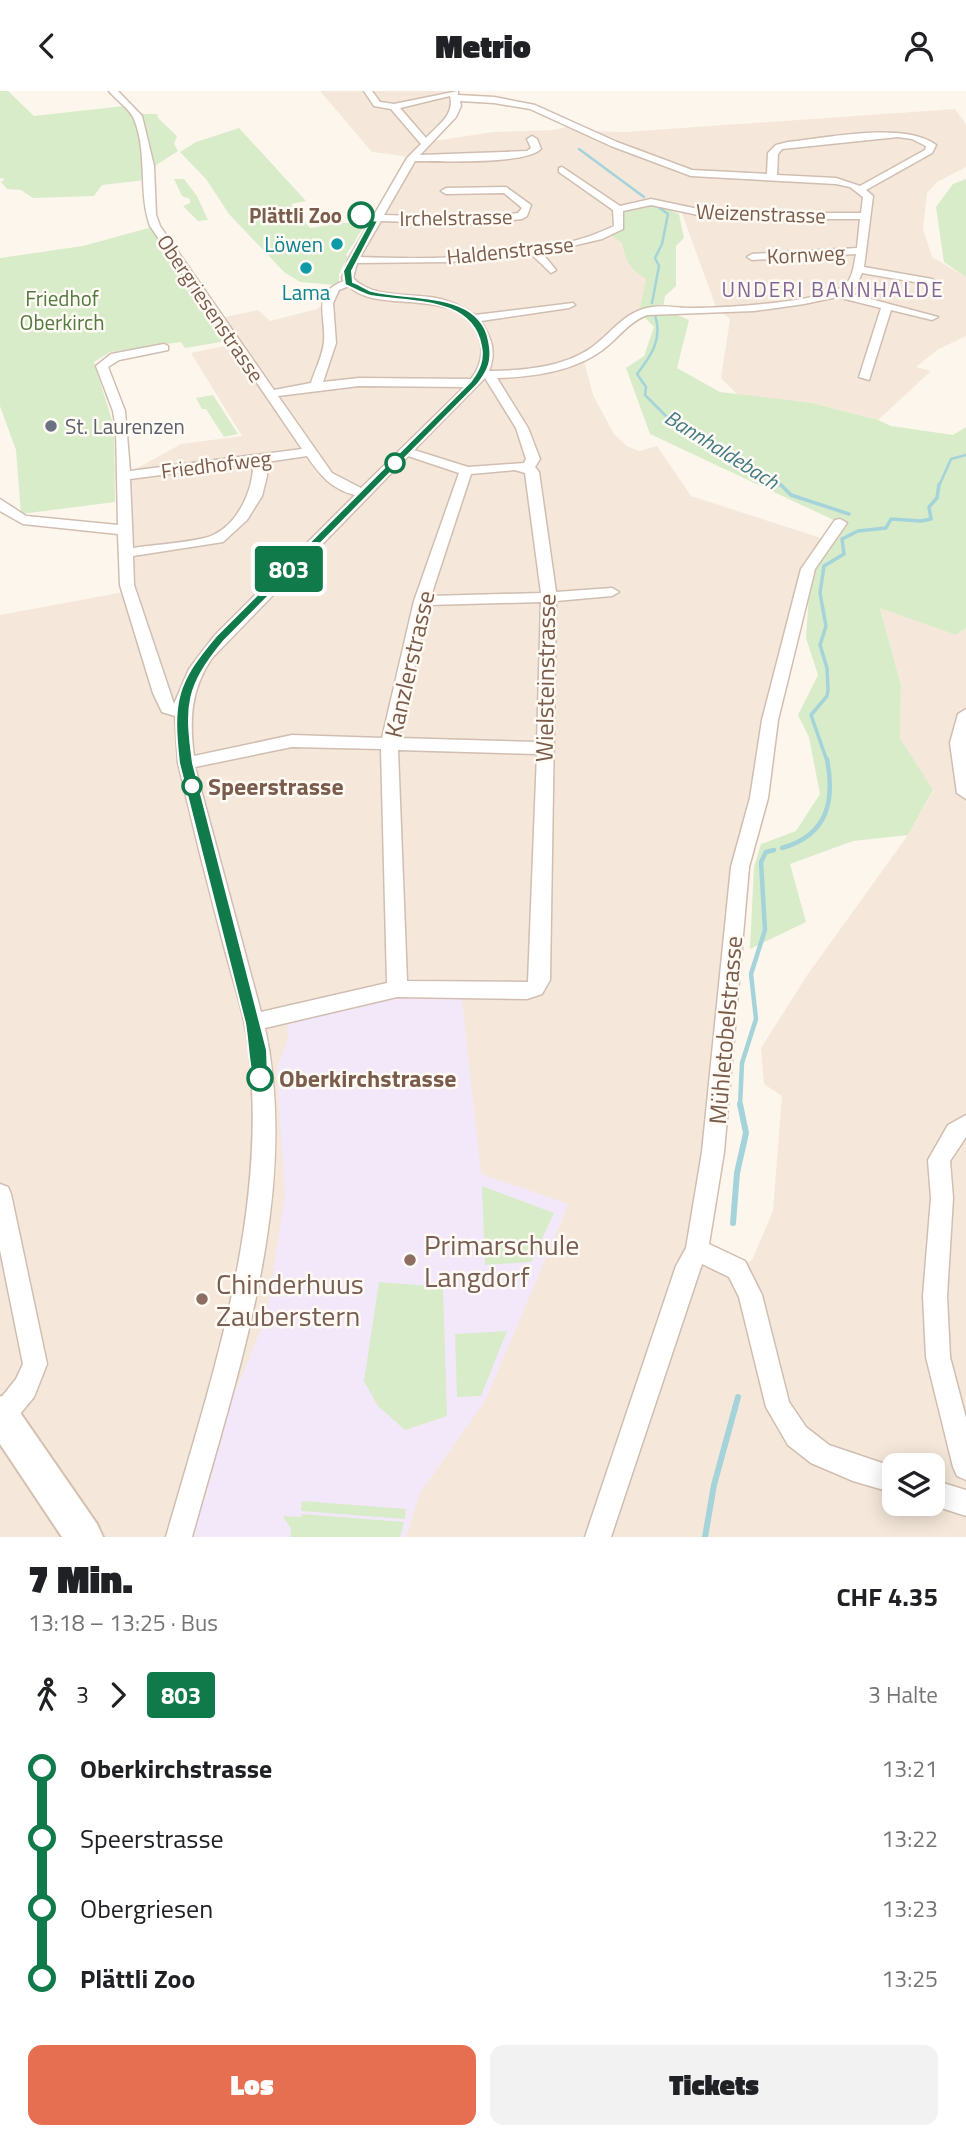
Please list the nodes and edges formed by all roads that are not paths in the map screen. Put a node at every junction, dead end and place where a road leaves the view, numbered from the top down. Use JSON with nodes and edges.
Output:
{"nodes":[{"id":1,"x":113,"y":91,"type":"edge"},
{"id":2,"x":368,"y":91,"type":"edge"},
{"id":3,"x":455,"y":94,"type":"edge"},
{"id":4,"x":394,"y":107,"type":"junction"},
{"id":5,"x":532,"y":139,"type":"dead end"},
{"id":6,"x":425,"y":143,"type":"junction"},
{"id":7,"x":412,"y":157,"type":"junction"},
{"id":8,"x":562,"y":170,"type":"dead end"},
{"id":9,"x":772,"y":178,"type":"junction"},
{"id":10,"x":861,"y":190,"type":"junction"},
{"id":11,"x":446,"y":191,"type":"dead end"},
{"id":12,"x":618,"y":209,"type":"junction"},
{"id":13,"x":865,"y":216,"type":"junction"},
{"id":14,"x":377,"y":218,"type":"junction"},
{"id":15,"x":534,"y":251,"type":"junction"},
{"id":16,"x":860,"y":251,"type":"junction"},
{"id":17,"x":752,"y":257,"type":"dead end"},
{"id":18,"x":353,"y":260,"type":"junction"},
{"id":19,"x":858,"y":269,"type":"junction"},
{"id":20,"x":551,"y":270,"type":"dead end"},
{"id":21,"x":932,"y":282,"type":"dead end"},
{"id":22,"x":348,"y":283,"type":"junction"},
{"id":23,"x":839,"y":294,"type":"junction"},
{"id":24,"x":569,"y":305,"type":"dead end"},
{"id":25,"x":887,"y":306,"type":"junction"},
{"id":26,"x":932,"y":317,"type":"dead end"},
{"id":27,"x":473,"y":319,"type":"junction"},
{"id":28,"x":164,"y":348,"type":"dead end"},
{"id":29,"x":481,"y":377,"type":"junction"},
{"id":30,"x":864,"y":377,"type":"dead end"},
{"id":31,"x":316,"y":386,"type":"junction"},
{"id":32,"x":270,"y":394,"type":"junction"},
{"id":33,"x":309,"y":452,"type":"junction"},
{"id":34,"x":406,"y":452,"type":"junction"},
{"id":35,"x":259,"y":459,"type":"junction"},
{"id":36,"x":528,"y":468,"type":"junction"},
{"id":37,"x":466,"y":471,"type":"junction"},
{"id":38,"x":123,"y":476,"type":"junction"},
{"id":39,"x":364,"y":493,"type":"junction"},
{"id":40,"x":0,"y":503,"type":"edge"},
{"id":41,"x":840,"y":523,"type":"dead end"},
{"id":42,"x":124,"y":530,"type":"junction"},
{"id":43,"x":125,"y":553,"type":"junction"},
{"id":44,"x":612,"y":592,"type":"dead end"},
{"id":45,"x":549,"y":597,"type":"junction"},
{"id":46,"x":421,"y":601,"type":"junction"},
{"id":47,"x":181,"y":713,"type":"junction"},
{"id":48,"x":966,"y":714,"type":"edge"},
{"id":49,"x":389,"y":744,"type":"junction"},
{"id":50,"x":544,"y":748,"type":"junction"},
{"id":51,"x":186,"y":763,"type":"junction"},
{"id":52,"x":966,"y":793,"type":"edge"},
{"id":53,"x":397,"y":989,"type":"junction"},
{"id":54,"x":253,"y":1023,"type":"junction"},
{"id":55,"x":966,"y":1124,"type":"edge"},
{"id":56,"x":0,"y":1194,"type":"edge"},
{"id":57,"x":697,"y":1250,"type":"junction"},
{"id":58,"x":1,"y":1414,"type":"edge"},
{"id":59,"x":966,"y":1467,"type":"edge"},
{"id":60,"x":882,"y":1476,"type":"edge"},
{"id":61,"x":945,"y":1497,"type":"edge"},
{"id":62,"x":966,"y":1503,"type":"edge"},
{"id":63,"x":84,"y":1537,"type":"edge"},
{"id":64,"x":179,"y":1537,"type":"edge"},
{"id":65,"x":598,"y":1537,"type":"edge"}],
"edges":[{"from":1,"to":32,"type":"street","name":"Obergriesenstrasse"},
{"from":2,"to":4,"type":"street"},
{"from":3,"to":4,"type":"street"},
{"from":3,"to":6,"type":"street"},
{"from":3,"to":9,"type":"street"},
{"from":4,"to":6,"type":"street"},
{"from":5,"to":7,"type":"street"},
{"from":6,"to":7,"type":"street"},
{"from":7,"to":14,"type":"street"},
{"from":8,"to":12,"type":"street"},
{"from":9,"to":10,"type":"street"},
{"from":9,"to":10,"type":"street"},
{"from":10,"to":13,"type":"street"},
{"from":11,"to":14,"type":"street","name":"Irchelstrasse"},
{"from":12,"to":13,"type":"street","name":"Weizenstrasse"},
{"from":12,"to":15,"type":"street","name":"Haldenstrasse"},
{"from":13,"to":16,"type":"street"},
{"from":14,"to":18,"type":"street"},
{"from":15,"to":18,"type":"street","name":"Haldenstrasse"},
{"from":15,"to":20,"type":"street"},
{"from":16,"to":17,"type":"street","name":"Kornweg"},
{"from":16,"to":19,"type":"street"},
{"from":18,"to":22,"type":"street"},
{"from":19,"to":21,"type":"street"},
{"from":19,"to":23,"type":"street"},
{"from":22,"to":27,"type":"street"},
{"from":22,"to":31,"type":"street"},
{"from":23,"to":25,"type":"street"},
{"from":23,"to":29,"type":"street"},
{"from":24,"to":27,"type":"street"},
{"from":25,"to":26,"type":"street"},
{"from":25,"to":30,"type":"street"},
{"from":27,"to":29,"type":"street"},
{"from":28,"to":38,"type":"street"},
{"from":29,"to":31,"type":"street"},
{"from":29,"to":34,"type":"street"},
{"from":29,"to":36,"type":"street","name":"Wielsteinstrasse"},
{"from":31,"to":32,"type":"street"},
{"from":32,"to":33,"type":"street","name":"Obergriesenstrasse"},
{"from":33,"to":35,"type":"street","name":"Friedhofweg"},
{"from":33,"to":39,"type":"street","name":"Obergriesenstrasse"},
{"from":34,"to":37,"type":"street"},
{"from":34,"to":39,"type":"street"},
{"from":35,"to":38,"type":"street","name":"Friedhofweg"},
{"from":35,"to":43,"type":"street"},
{"from":36,"to":37,"type":"street"},
{"from":36,"to":45,"type":"street","name":"Wielsteinstrasse"},
{"from":37,"to":46,"type":"street","name":"Kanzlerstrasse"},
{"from":38,"to":42,"type":"street"},
{"from":39,"to":47,"type":"street"},
{"from":40,"to":42,"type":"street"},
{"from":41,"to":57,"type":"street","name":"Mühletobelstrasse"},
{"from":42,"to":43,"type":"street"},
{"from":43,"to":47,"type":"street"},
{"from":44,"to":45,"type":"street"},
{"from":45,"to":46,"type":"street"},
{"from":45,"to":50,"type":"street","name":"Wielsteinstrasse"},
{"from":46,"to":49,"type":"street","name":"Kanzlerstrasse"},
{"from":47,"to":51,"type":"street"},
{"from":48,"to":52,"type":"street"},
{"from":49,"to":50,"type":"street"},
{"from":49,"to":51,"type":"street"},
{"from":49,"to":53,"type":"street","name":"Kanzlerstrasse"},
{"from":50,"to":53,"type":"street","name":"Wielsteinstrasse"},
{"from":51,"to":54,"type":"street"},
{"from":53,"to":54,"type":"street"},
{"from":54,"to":64,"type":"street"},
{"from":55,"to":59,"type":"street"},
{"from":56,"to":58,"type":"street"},
{"from":57,"to":60,"type":"street"},
{"from":57,"to":65,"type":"street","name":"Mühletobelstrasse"},
{"from":58,"to":63,"type":"main road"},
{"from":61,"to":62,"type":"street"}]}
